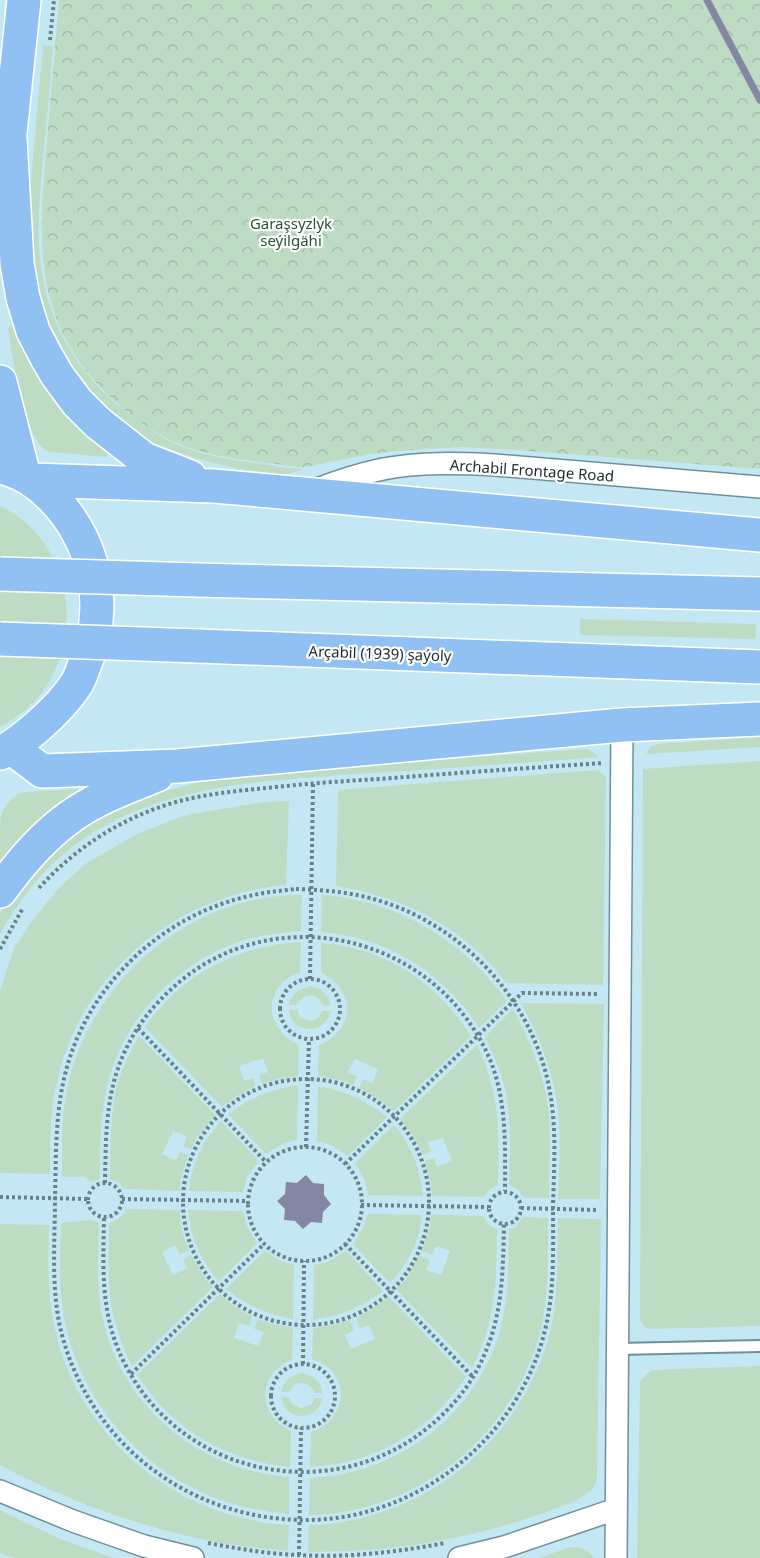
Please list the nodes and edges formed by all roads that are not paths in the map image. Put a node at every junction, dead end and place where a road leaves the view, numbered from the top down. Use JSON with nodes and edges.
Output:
{"nodes":[{"id":1,"x":24,"y":0,"type":"edge"},
{"id":2,"x":10,"y":139,"type":"junction"},
{"id":3,"x":0,"y":213,"type":"edge"},
{"id":4,"x":0,"y":382,"type":"edge"},
{"id":5,"x":18,"y":474,"type":"edge"},
{"id":6,"x":214,"y":486,"type":"junction"},
{"id":7,"x":760,"y":487,"type":"edge"},
{"id":8,"x":307,"y":493,"type":"junction"},
{"id":9,"x":760,"y":535,"type":"edge"},
{"id":10,"x":0,"y":574,"type":"edge"},
{"id":11,"x":760,"y":594,"type":"edge"},
{"id":12,"x":0,"y":639,"type":"edge"},
{"id":13,"x":760,"y":667,"type":"edge"},
{"id":14,"x":760,"y":719,"type":"edge"},
{"id":15,"x":622,"y":725,"type":"junction"},
{"id":16,"x":3,"y":753,"type":"edge"},
{"id":17,"x":178,"y":766,"type":"junction"},
{"id":18,"x":14,"y":897,"type":"edge"},
{"id":19,"x":760,"y":1346,"type":"edge"},
{"id":20,"x":617,"y":1349,"type":"junction"},
{"id":21,"x":3,"y":1491,"type":"edge"},
{"id":22,"x":616,"y":1509,"type":"junction"},
{"id":23,"x":457,"y":1550,"type":"edge"},
{"id":24,"x":199,"y":1551,"type":"edge"},
{"id":25,"x":616,"y":1558,"type":"edge"}],
"edges":[{"from":1,"to":2,"type":"main road"},
{"from":2,"to":3,"type":"main road"},
{"from":2,"to":6,"type":"main road"},
{"from":4,"to":5,"type":"main road"},
{"from":5,"to":6,"type":"main road"},
{"from":5,"to":16,"type":"main road"},
{"from":6,"to":8,"type":"main road"},
{"from":7,"to":8,"type":"street","name":"Archabil Frontage Road"},
{"from":8,"to":9,"type":"main road"},
{"from":10,"to":11,"type":"main road","bridge":true},
{"from":12,"to":13,"type":"main road","name":"Arçabil (1939) şaýoly","bridge":true},
{"from":14,"to":15,"type":"main road"},
{"from":15,"to":17,"type":"main road"},
{"from":15,"to":20,"type":"street"},
{"from":16,"to":17,"type":"main road"},
{"from":17,"to":18,"type":"main road"},
{"from":19,"to":20,"type":"lane"},
{"from":20,"to":22,"type":"street"},
{"from":21,"to":24,"type":"street"},
{"from":22,"to":23,"type":"street"},
{"from":22,"to":25,"type":"street"}]}
